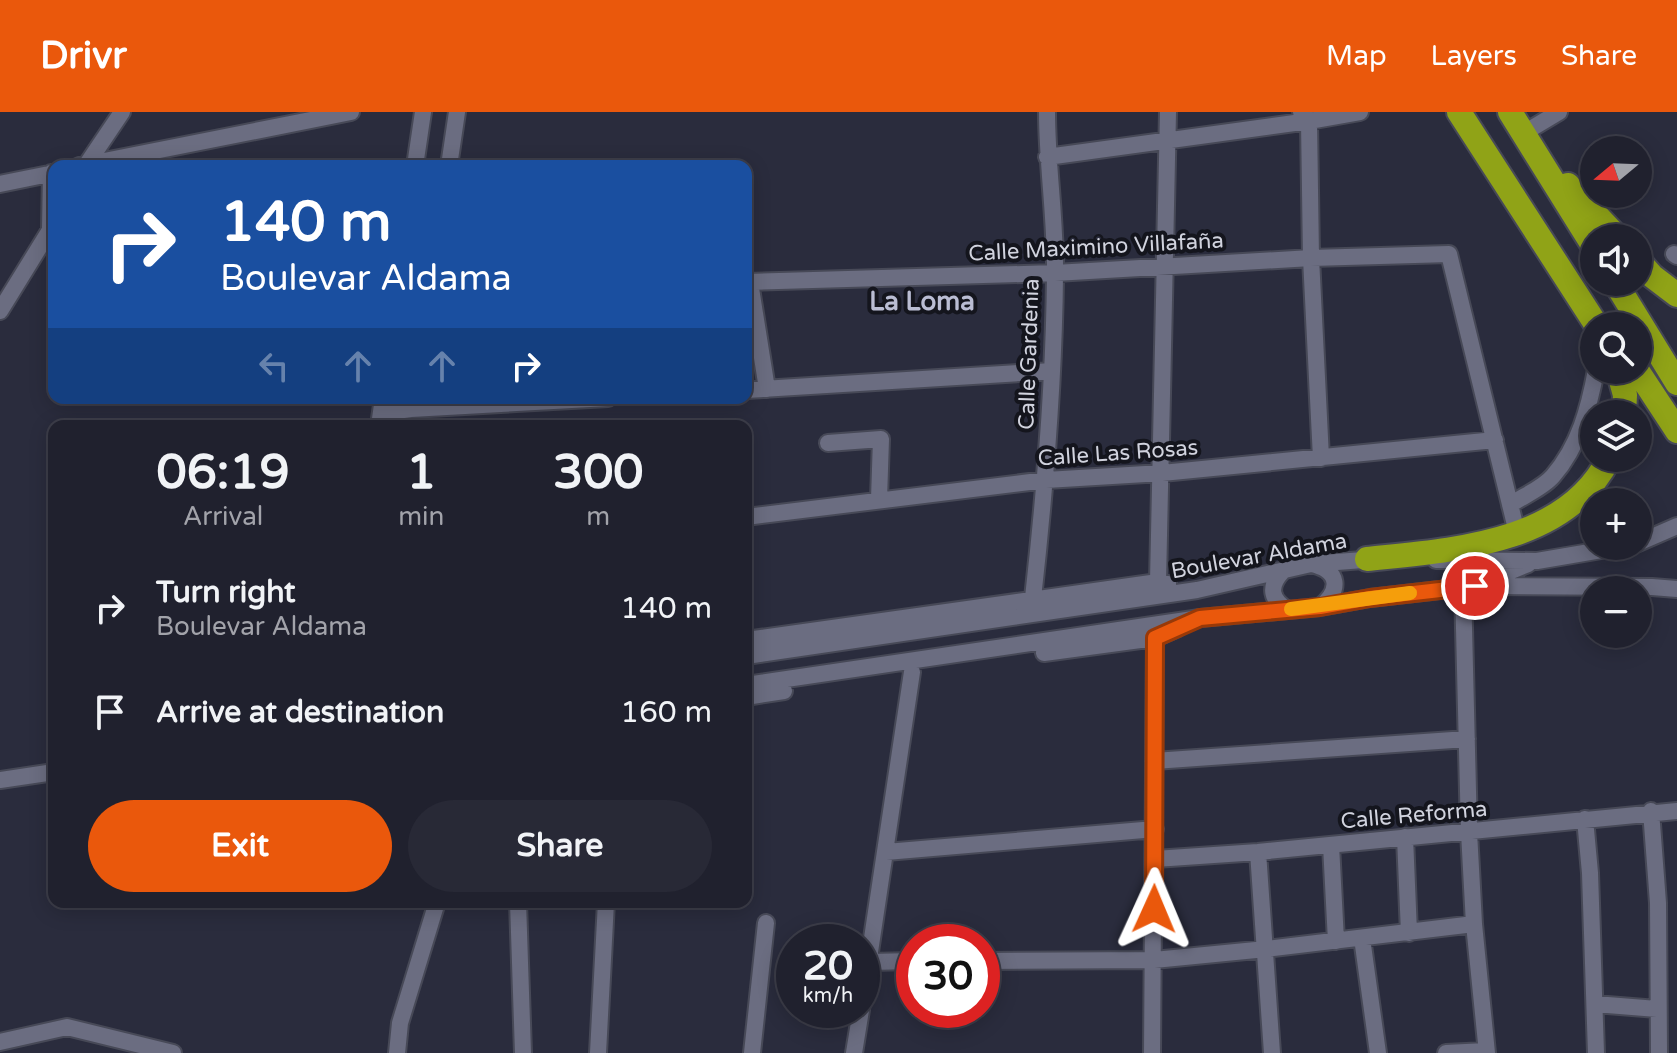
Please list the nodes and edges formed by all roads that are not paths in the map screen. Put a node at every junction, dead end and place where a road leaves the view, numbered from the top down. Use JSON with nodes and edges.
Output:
{"nodes":[{"id":1,"x":122,"y":112,"type":"edge"},
{"id":2,"x":351,"y":112,"type":"edge"},
{"id":3,"x":423,"y":112,"type":"edge"},
{"id":4,"x":457,"y":112,"type":"edge"},
{"id":5,"x":1047,"y":112,"type":"edge"},
{"id":6,"x":1168,"y":112,"type":"edge"},
{"id":7,"x":1360,"y":112,"type":"edge"},
{"id":8,"x":1459,"y":112,"type":"edge"},
{"id":9,"x":1472,"y":112,"type":"edge"},
{"id":10,"x":1510,"y":112,"type":"edge"},
{"id":11,"x":1559,"y":112,"type":"edge"},
{"id":12,"x":1305,"y":117,"type":"edge"},
{"id":13,"x":1524,"y":133,"type":"junction"},
{"id":14,"x":1167,"y":139,"type":"junction"},
{"id":15,"x":1537,"y":154,"type":"junction"},
{"id":16,"x":1047,"y":157,"type":"junction"},
{"id":17,"x":87,"y":160,"type":"edge"},
{"id":18,"x":108,"y":160,"type":"edge"},
{"id":19,"x":416,"y":160,"type":"edge"},
{"id":20,"x":450,"y":160,"type":"edge"},
{"id":21,"x":48,"y":174,"type":"edge"},
{"id":22,"x":0,"y":184,"type":"edge"},
{"id":23,"x":1580,"y":224,"type":"edge"},
{"id":24,"x":1604,"y":224,"type":"edge"},
{"id":25,"x":48,"y":233,"type":"edge"},
{"id":26,"x":1311,"y":258,"type":"junction"},
{"id":27,"x":1165,"y":267,"type":"junction"},
{"id":28,"x":1055,"y":273,"type":"junction"},
{"id":29,"x":1652,"y":276,"type":"edge"},
{"id":30,"x":752,"y":282,"type":"edge"},
{"id":31,"x":1677,"y":295,"type":"edge"},
{"id":32,"x":1624,"y":296,"type":"edge"},
{"id":33,"x":752,"y":305,"type":"edge"},
{"id":34,"x":0,"y":311,"type":"edge"},
{"id":35,"x":1588,"y":312,"type":"edge"},
{"id":36,"x":1600,"y":312,"type":"edge"},
{"id":37,"x":1052,"y":371,"type":"junction"},
{"id":38,"x":1677,"y":383,"type":"edge"},
{"id":39,"x":1593,"y":384,"type":"edge"},
{"id":40,"x":1646,"y":384,"type":"edge"},
{"id":41,"x":767,"y":389,"type":"junction"},
{"id":42,"x":752,"y":390,"type":"edge"},
{"id":43,"x":409,"y":404,"type":"edge"},
{"id":44,"x":381,"y":412,"type":"edge"},
{"id":45,"x":1677,"y":431,"type":"edge"},
{"id":46,"x":1495,"y":440,"type":"junction"},
{"id":47,"x":828,"y":443,"type":"dead end"},
{"id":48,"x":1321,"y":458,"type":"junction"},
{"id":49,"x":1602,"y":472,"type":"edge"},
{"id":50,"x":1162,"y":473,"type":"junction"},
{"id":51,"x":1046,"y":480,"type":"junction"},
{"id":52,"x":879,"y":499,"type":"junction"},
{"id":53,"x":1510,"y":505,"type":"junction"},
{"id":54,"x":752,"y":516,"type":"edge"},
{"id":55,"x":1677,"y":526,"type":"edge"},
{"id":56,"x":1517,"y":533,"type":"junction"},
{"id":57,"x":1652,"y":537,"type":"edge"},
{"id":58,"x":1580,"y":554,"type":"edge"},
{"id":59,"x":1367,"y":559,"type":"junction"},
{"id":60,"x":1537,"y":561,"type":"junction"},
{"id":61,"x":1311,"y":564,"type":"junction"},
{"id":62,"x":1282,"y":572,"type":"junction"},
{"id":63,"x":1158,"y":582,"type":"junction"},
{"id":64,"x":1469,"y":586,"type":"junction"},
{"id":65,"x":1677,"y":589,"type":"edge"},
{"id":66,"x":1197,"y":590,"type":"junction"},
{"id":67,"x":1033,"y":598,"type":"junction"},
{"id":68,"x":1320,"y":607,"type":"junction"},
{"id":69,"x":1288,"y":610,"type":"junction"},
{"id":70,"x":1200,"y":618,"type":"junction"},
{"id":71,"x":1155,"y":638,"type":"junction"},
{"id":72,"x":752,"y":639,"type":"edge"},
{"id":73,"x":752,"y":655,"type":"edge"},
{"id":74,"x":912,"y":672,"type":"junction"},
{"id":75,"x":752,"y":684,"type":"edge"},
{"id":76,"x":752,"y":696,"type":"edge"},
{"id":77,"x":1467,"y":739,"type":"junction"},
{"id":78,"x":1154,"y":761,"type":"junction"},
{"id":79,"x":48,"y":773,"type":"edge"},
{"id":80,"x":0,"y":780,"type":"edge"},
{"id":81,"x":1651,"y":811,"type":"junction"},
{"id":82,"x":1677,"y":811,"type":"edge"},
{"id":83,"x":1585,"y":819,"type":"junction"},
{"id":84,"x":1155,"y":829,"type":"junction"},
{"id":85,"x":1469,"y":832,"type":"junction"},
{"id":86,"x":1405,"y":837,"type":"junction"},
{"id":87,"x":1331,"y":845,"type":"junction"},
{"id":88,"x":886,"y":852,"type":"junction"},
{"id":89,"x":1258,"y":852,"type":"junction"},
{"id":90,"x":1155,"y":859,"type":"junction"},
{"id":91,"x":435,"y":908,"type":"edge"},
{"id":92,"x":518,"y":908,"type":"edge"},
{"id":93,"x":606,"y":908,"type":"edge"},
{"id":94,"x":766,"y":923,"type":"dead end"},
{"id":95,"x":875,"y":924,"type":"edge"},
{"id":96,"x":1474,"y":924,"type":"junction"},
{"id":97,"x":1409,"y":933,"type":"junction"},
{"id":98,"x":1362,"y":938,"type":"junction"},
{"id":99,"x":1336,"y":941,"type":"junction"},
{"id":100,"x":1266,"y":949,"type":"junction"},
{"id":101,"x":1154,"y":960,"type":"junction"},
{"id":102,"x":1000,"y":961,"type":"edge"},
{"id":103,"x":1595,"y":1004,"type":"junction"},
{"id":104,"x":1657,"y":1009,"type":"junction"},
{"id":105,"x":858,"y":1028,"type":"edge"},
{"id":106,"x":0,"y":1042,"type":"edge"},
{"id":107,"x":1486,"y":1052,"type":"edge"},
{"id":108,"x":173,"y":1053,"type":"edge"},
{"id":109,"x":397,"y":1053,"type":"edge"},
{"id":110,"x":523,"y":1053,"type":"edge"},
{"id":111,"x":598,"y":1053,"type":"edge"},
{"id":112,"x":752,"y":1053,"type":"edge"},
{"id":113,"x":854,"y":1053,"type":"edge"},
{"id":114,"x":1152,"y":1053,"type":"edge"},
{"id":115,"x":1272,"y":1053,"type":"edge"},
{"id":116,"x":1378,"y":1053,"type":"edge"},
{"id":117,"x":1446,"y":1053,"type":"edge"},
{"id":118,"x":1596,"y":1053,"type":"edge"},
{"id":119,"x":1659,"y":1053,"type":"edge"}],
"edges":[{"from":1,"to":17,"type":"street"},
{"from":2,"to":18,"type":"street"},
{"from":3,"to":19,"type":"street"},
{"from":4,"to":20,"type":"street"},
{"from":5,"to":16,"type":"street","name":"Calle Gardenia"},
{"from":6,"to":14,"type":"street"},
{"from":7,"to":12,"type":"street"},
{"from":8,"to":35,"type":"highway"},
{"from":9,"to":36,"type":"highway"},
{"from":10,"to":13,"type":"highway"},
{"from":11,"to":13,"type":"street"},
{"from":12,"to":14,"type":"street"},
{"from":12,"to":26,"type":"street"},
{"from":13,"to":15,"type":"highway"},
{"from":14,"to":16,"type":"street"},
{"from":14,"to":27,"type":"street"},
{"from":15,"to":23,"type":"highway"},
{"from":15,"to":24,"type":"highway"},
{"from":16,"to":28,"type":"street","name":"Calle Gardenia"},
{"from":21,"to":22,"type":"street"},
{"from":25,"to":34,"type":"street"},
{"from":26,"to":27,"type":"street","name":"Calle Maximino Villafaña"},
{"from":26,"to":46,"type":"street","name":"Calle Maximino Villafaña"},
{"from":26,"to":48,"type":"street"},
{"from":27,"to":28,"type":"street","name":"Calle Maximino Villafaña"},
{"from":27,"to":50,"type":"street"},
{"from":28,"to":30,"type":"street","name":"Calle Maximino Villafaña"},
{"from":28,"to":37,"type":"street","name":"Calle Gardenia"},
{"from":29,"to":31,"type":"highway"},
{"from":32,"to":38,"type":"highway"},
{"from":33,"to":41,"type":"street"},
{"from":37,"to":41,"type":"street"},
{"from":37,"to":51,"type":"street","name":"Calle Gardenia"},
{"from":39,"to":53,"type":"street"},
{"from":40,"to":45,"type":"highway"},
{"from":41,"to":42,"type":"street"},
{"from":43,"to":44,"type":"street"},
{"from":46,"to":48,"type":"street","name":"Calle Las Rosas"},
{"from":46,"to":53,"type":"street"},
{"from":47,"to":52,"type":"street"},
{"from":48,"to":50,"type":"street","name":"Calle Las Rosas"},
{"from":49,"to":56,"type":"highway"},
{"from":50,"to":51,"type":"street","name":"Calle Las Rosas"},
{"from":50,"to":63,"type":"street"},
{"from":51,"to":52,"type":"street","name":"Calle Las Rosas"},
{"from":51,"to":67,"type":"street","name":"Calle Gardenia"},
{"from":52,"to":54,"type":"street","name":"Calle Las Rosas"},
{"from":53,"to":56,"type":"street"},
{"from":55,"to":57,"type":"street"},
{"from":56,"to":59,"type":"highway"},
{"from":58,"to":60,"type":"street"},
{"from":59,"to":60,"type":"street","name":"Boulevar Aldama"},
{"from":59,"to":61,"type":"street","name":"Boulevar Aldama"},
{"from":60,"to":64,"type":"street"},
{"from":61,"to":62,"type":"street","name":"Boulevar Aldama"},
{"from":61,"to":68,"type":"street"},
{"from":62,"to":66,"type":"street","name":"Boulevar Aldama"},
{"from":62,"to":69,"type":"street"},
{"from":63,"to":66,"type":"street"},
{"from":63,"to":67,"type":"street"},
{"from":64,"to":65,"type":"street"},
{"from":64,"to":68,"type":"street"},
{"from":64,"to":77,"type":"street"},
{"from":66,"to":73,"type":"street","name":"Boulevar Aldama"},
{"from":67,"to":72,"type":"street"},
{"from":68,"to":69,"type":"street"},
{"from":69,"to":70,"type":"street"},
{"from":70,"to":71,"type":"street"},
{"from":70,"to":75,"type":"street"},
{"from":71,"to":74,"type":"street"},
{"from":71,"to":78,"type":"street"},
{"from":74,"to":76,"type":"street"},
{"from":74,"to":88,"type":"street"},
{"from":77,"to":78,"type":"street"},
{"from":77,"to":85,"type":"street"},
{"from":78,"to":84,"type":"street"},
{"from":79,"to":80,"type":"street"},
{"from":81,"to":82,"type":"street","name":"Calle Reforma"},
{"from":81,"to":83,"type":"street","name":"Calle Reforma"},
{"from":81,"to":104,"type":"street"},
{"from":83,"to":85,"type":"street","name":"Calle Reforma"},
{"from":83,"to":103,"type":"street"},
{"from":84,"to":88,"type":"street"},
{"from":84,"to":90,"type":"street"},
{"from":85,"to":86,"type":"street","name":"Calle Reforma"},
{"from":85,"to":96,"type":"street"},
{"from":86,"to":87,"type":"street","name":"Calle Reforma"},
{"from":86,"to":97,"type":"street"},
{"from":87,"to":89,"type":"street","name":"Calle Reforma"},
{"from":87,"to":99,"type":"street"},
{"from":88,"to":95,"type":"street"},
{"from":89,"to":90,"type":"street","name":"Calle Reforma"},
{"from":89,"to":100,"type":"street"},
{"from":90,"to":101,"type":"street"},
{"from":91,"to":109,"type":"street"},
{"from":92,"to":110,"type":"street"},
{"from":93,"to":111,"type":"street"},
{"from":94,"to":112,"type":"street"},
{"from":96,"to":97,"type":"street"},
{"from":96,"to":107,"type":"street"},
{"from":97,"to":98,"type":"street"},
{"from":98,"to":99,"type":"street"},
{"from":98,"to":116,"type":"street"},
{"from":99,"to":100,"type":"street"},
{"from":100,"to":101,"type":"street"},
{"from":100,"to":115,"type":"street"},
{"from":101,"to":102,"type":"street"},
{"from":101,"to":114,"type":"street"},
{"from":103,"to":104,"type":"street"},
{"from":103,"to":118,"type":"street"},
{"from":104,"to":119,"type":"street"},
{"from":105,"to":113,"type":"street"},
{"from":106,"to":108,"type":"street"},
{"from":107,"to":117,"type":"street"}]}
